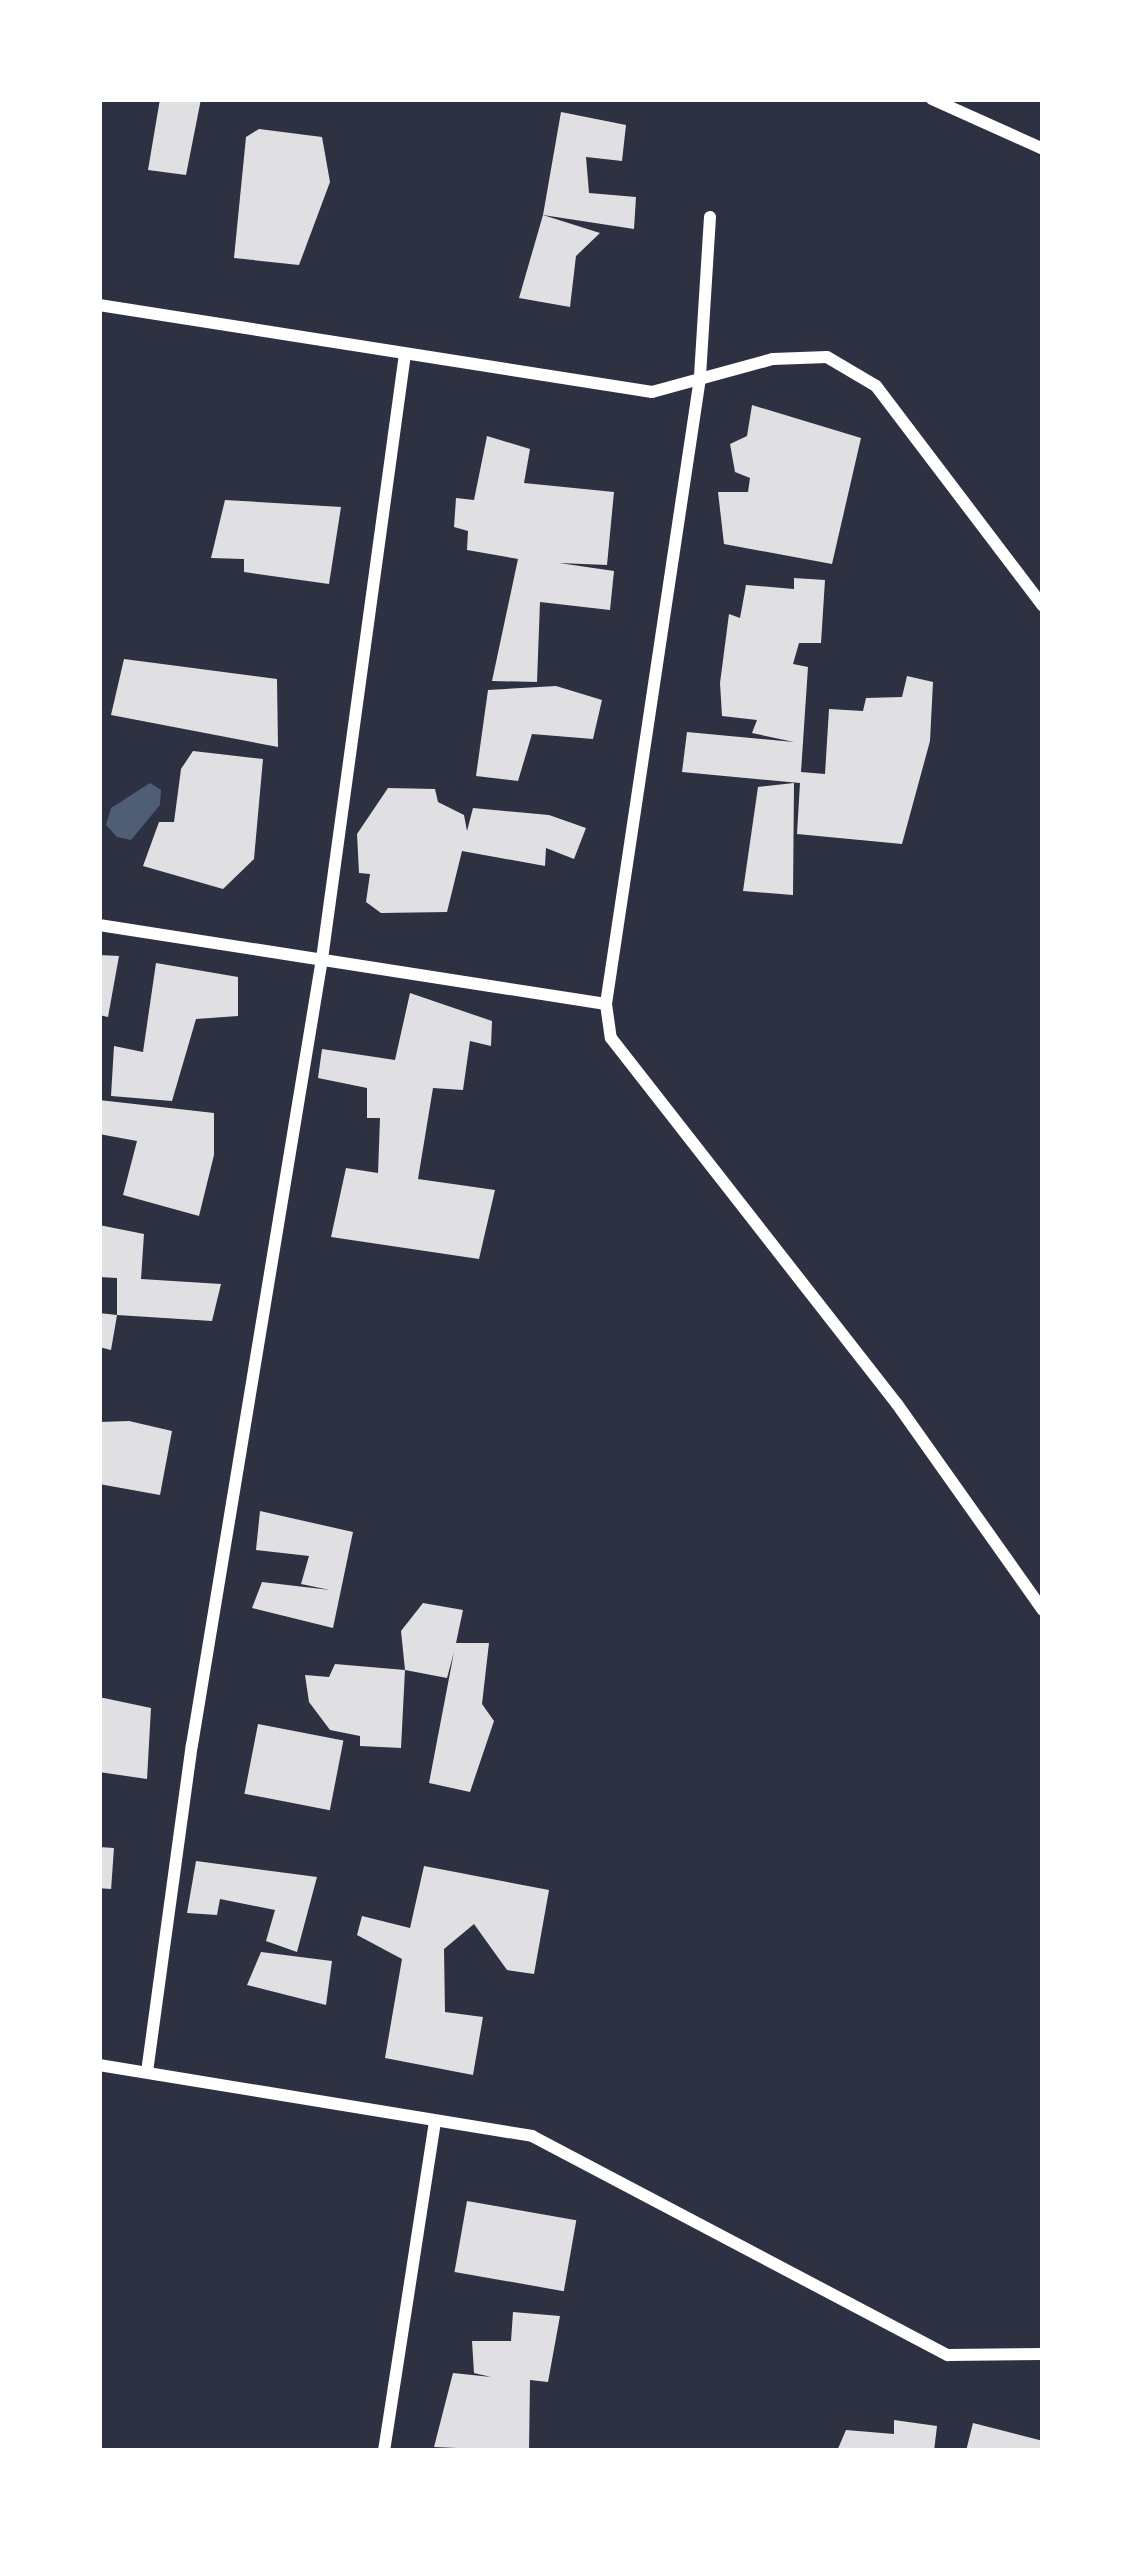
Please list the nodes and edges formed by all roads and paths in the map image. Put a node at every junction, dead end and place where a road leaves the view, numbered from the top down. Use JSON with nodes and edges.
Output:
{"nodes":[{"id":1,"x":932,"y":99,"type":"edge"},
{"id":2,"x":1043,"y":149,"type":"edge"},
{"id":3,"x":710,"y":217,"type":"dead end"},
{"id":4,"x":99,"y":305,"type":"edge"},
{"id":5,"x":405,"y":354,"type":"junction"},
{"id":6,"x":700,"y":378,"type":"junction"},
{"id":7,"x":1043,"y":606,"type":"edge"},
{"id":8,"x":99,"y":925,"type":"edge"},
{"id":9,"x":322,"y":959,"type":"junction"},
{"id":10,"x":606,"y":1004,"type":"junction"},
{"id":11,"x":1043,"y":1610,"type":"edge"},
{"id":12,"x":99,"y":2066,"type":"edge"},
{"id":13,"x":148,"y":2072,"type":"junction"},
{"id":14,"x":435,"y":2121,"type":"junction"},
{"id":15,"x":1043,"y":2354,"type":"edge"},
{"id":16,"x":384,"y":2451,"type":"edge"}],
"edges":[{"from":1,"to":2,"type":"street"},
{"from":3,"to":6,"type":"street"},
{"from":4,"to":5,"type":"street"},
{"from":5,"to":6,"type":"street"},
{"from":5,"to":9,"type":"street"},
{"from":6,"to":7,"type":"street"},
{"from":6,"to":10,"type":"street"},
{"from":8,"to":9,"type":"street"},
{"from":9,"to":10,"type":"street"},
{"from":9,"to":13,"type":"street"},
{"from":10,"to":11,"type":"street"},
{"from":12,"to":13,"type":"street"},
{"from":13,"to":14,"type":"street"},
{"from":14,"to":15,"type":"street"},
{"from":14,"to":16,"type":"street"}]}
